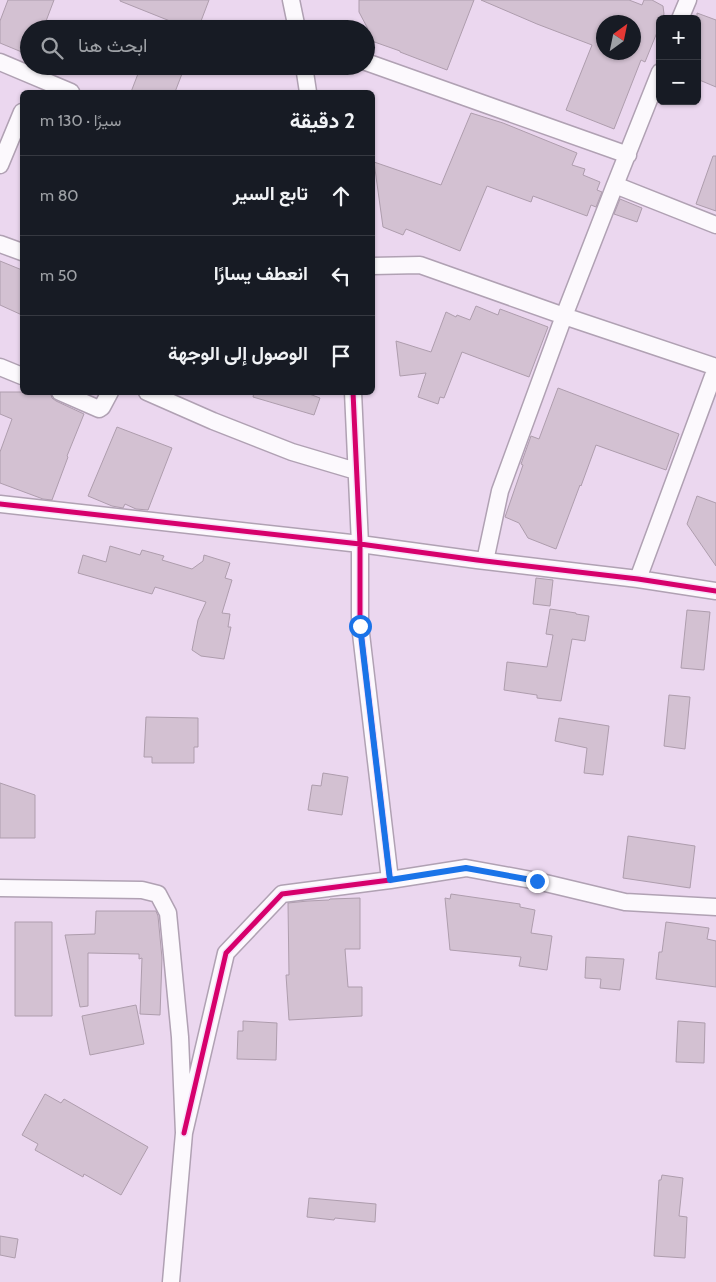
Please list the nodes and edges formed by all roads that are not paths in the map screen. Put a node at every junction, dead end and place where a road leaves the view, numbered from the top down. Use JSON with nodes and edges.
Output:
{"nodes":[{"id":1,"x":292,"y":0,"type":"edge"},
{"id":2,"x":688,"y":0,"type":"edge"},
{"id":3,"x":682,"y":15,"type":"edge"},
{"id":4,"x":296,"y":20,"type":"edge"},
{"id":5,"x":0,"y":62,"type":"edge"},
{"id":6,"x":375,"y":65,"type":"edge"},
{"id":7,"x":305,"y":75,"type":"edge"},
{"id":8,"x":656,"y":82,"type":"edge"},
{"id":9,"x":34,"y":85,"type":"edge"},
{"id":10,"x":60,"y":90,"type":"edge"},
{"id":11,"x":308,"y":90,"type":"edge"},
{"id":12,"x":20,"y":117,"type":"edge"},
{"id":13,"x":628,"y":155,"type":"junction"},
{"id":14,"x":0,"y":165,"type":"edge"},
{"id":15,"x":615,"y":185,"type":"junction"},
{"id":16,"x":716,"y":225,"type":"edge"},
{"id":17,"x":0,"y":244,"type":"edge"},
{"id":18,"x":20,"y":251,"type":"edge"},
{"id":19,"x":375,"y":266,"type":"edge"},
{"id":20,"x":564,"y":316,"type":"junction"},
{"id":21,"x":0,"y":367,"type":"edge"},
{"id":22,"x":716,"y":367,"type":"edge"},
{"id":23,"x":20,"y":375,"type":"edge"},
{"id":24,"x":67,"y":395,"type":"edge"},
{"id":25,"x":108,"y":395,"type":"edge"},
{"id":26,"x":154,"y":395,"type":"edge"},
{"id":27,"x":352,"y":395,"type":"edge"},
{"id":28,"x":356,"y":471,"type":"junction"},
{"id":29,"x":0,"y":504,"type":"edge"},
{"id":30,"x":360,"y":544,"type":"junction"},
{"id":31,"x":485,"y":561,"type":"junction"},
{"id":32,"x":638,"y":579,"type":"junction"},
{"id":33,"x":716,"y":591,"type":"edge"},
{"id":34,"x":390,"y":880,"type":"junction"},
{"id":35,"x":0,"y":888,"type":"edge"},
{"id":36,"x":716,"y":907,"type":"edge"},
{"id":37,"x":184,"y":1133,"type":"junction"},
{"id":38,"x":171,"y":1282,"type":"edge"}],
"edges":[{"from":1,"to":4,"type":"street"},
{"from":2,"to":3,"type":"street"},
{"from":5,"to":9,"type":"street"},
{"from":6,"to":13,"type":"street"},
{"from":7,"to":11,"type":"street"},
{"from":8,"to":13,"type":"street"},
{"from":9,"to":10,"type":"street"},
{"from":12,"to":14,"type":"street"},
{"from":13,"to":15,"type":"street"},
{"from":15,"to":16,"type":"street"},
{"from":15,"to":20,"type":"street"},
{"from":17,"to":18,"type":"street"},
{"from":19,"to":20,"type":"street"},
{"from":20,"to":22,"type":"street"},
{"from":20,"to":31,"type":"street"},
{"from":21,"to":23,"type":"street"},
{"from":22,"to":32,"type":"street"},
{"from":24,"to":25,"type":"street"},
{"from":26,"to":28,"type":"street"},
{"from":27,"to":28,"type":"street"},
{"from":28,"to":30,"type":"street"},
{"from":29,"to":30,"type":"street"},
{"from":30,"to":31,"type":"street"},
{"from":30,"to":34,"type":"street"},
{"from":31,"to":32,"type":"street"},
{"from":32,"to":33,"type":"street"},
{"from":34,"to":36,"type":"street"},
{"from":34,"to":37,"type":"street"},
{"from":35,"to":37,"type":"street"},
{"from":37,"to":38,"type":"street"}]}
